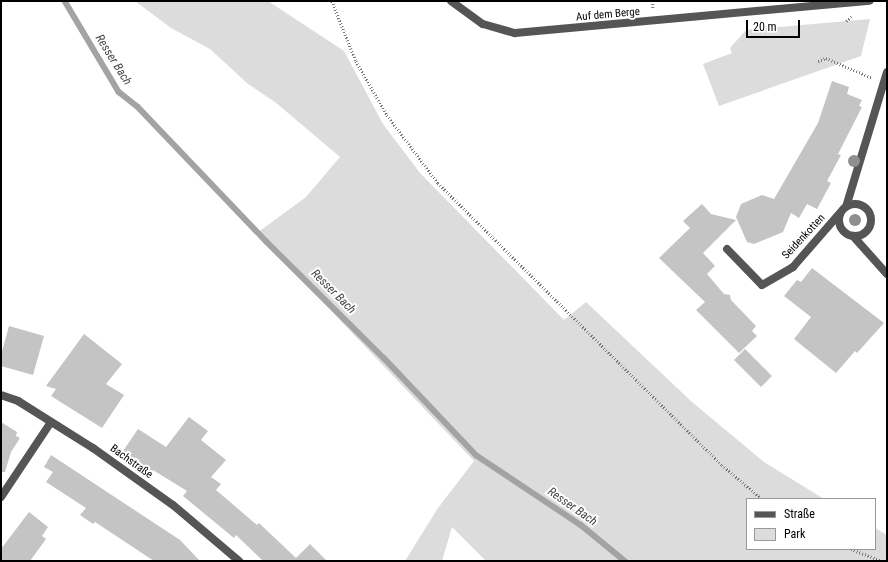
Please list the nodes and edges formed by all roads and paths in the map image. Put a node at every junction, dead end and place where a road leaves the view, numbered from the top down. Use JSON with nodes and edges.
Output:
{"nodes":[{"id":1,"x":332,"y":1,"type":"edge"},
{"id":2,"x":451,"y":1,"type":"edge"},
{"id":3,"x":870,"y":1,"type":"edge"},
{"id":4,"x":818,"y":61,"type":"dead end"},
{"id":5,"x":887,"y":72,"type":"edge"},
{"id":6,"x":884,"y":83,"type":"junction"},
{"id":7,"x":843,"y":210,"type":"junction"},
{"id":8,"x":853,"y":236,"type":"junction"},
{"id":9,"x":727,"y":249,"type":"dead end"},
{"id":10,"x":887,"y":274,"type":"edge"},
{"id":11,"x":1,"y":395,"type":"edge"},
{"id":12,"x":51,"y":422,"type":"junction"},
{"id":13,"x":1,"y":497,"type":"edge"},
{"id":14,"x":761,"y":498,"type":"edge"},
{"id":15,"x":854,"y":550,"type":"edge"},
{"id":16,"x":239,"y":561,"type":"edge"},
{"id":17,"x":883,"y":561,"type":"edge"}],
"edges":[{"from":1,"to":14,"type":"path"},
{"from":2,"to":3,"type":"street","name":"Auf dem Berge"},
{"from":4,"to":6,"type":"path"},
{"from":5,"to":6,"type":"street","name":"Seidenkotten"},
{"from":6,"to":7,"type":"street","name":"Seidenkotten"},
{"from":7,"to":8,"type":"street","name":"Seidenkotten"},
{"from":7,"to":8,"type":"street"},
{"from":7,"to":9,"type":"street","name":"Seidenkotten"},
{"from":8,"to":10,"type":"street","name":"Seidenkotten"},
{"from":11,"to":12,"type":"street","name":"Bachstraße"},
{"from":12,"to":13,"type":"street"},
{"from":12,"to":16,"type":"street","name":"Bachstraße"},
{"from":15,"to":17,"type":"path"}]}
